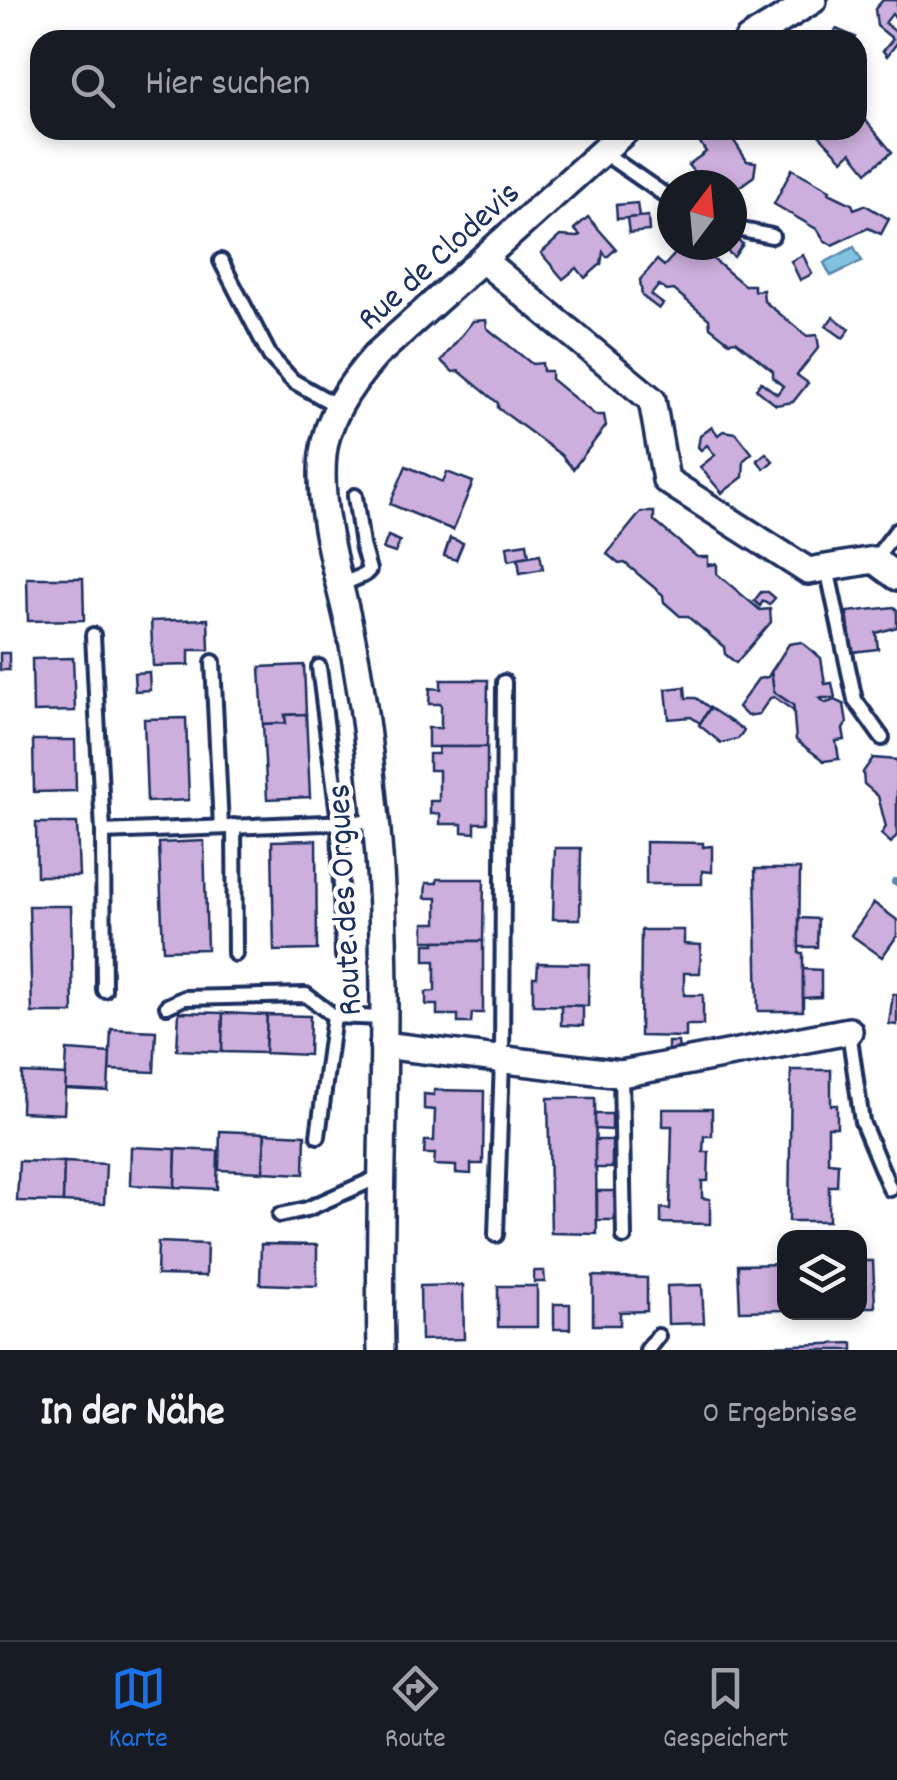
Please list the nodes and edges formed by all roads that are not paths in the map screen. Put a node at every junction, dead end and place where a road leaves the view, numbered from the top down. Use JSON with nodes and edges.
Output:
{"nodes":[{"id":1,"x":813,"y":0,"type":"edge"},
{"id":2,"x":764,"y":30,"type":"edge"},
{"id":3,"x":614,"y":140,"type":"edge"},
{"id":4,"x":601,"y":151,"type":"junction"},
{"id":5,"x":657,"y":190,"type":"edge"},
{"id":6,"x":747,"y":231,"type":"edge"},
{"id":7,"x":772,"y":236,"type":"dead end"},
{"id":8,"x":221,"y":261,"type":"dead end"},
{"id":9,"x":484,"y":261,"type":"junction"},
{"id":10,"x":339,"y":407,"type":"junction"},
{"id":11,"x":323,"y":451,"type":"joint"},
{"id":12,"x":355,"y":496,"type":"dead end"},
{"id":13,"x":897,"y":530,"type":"edge"},
{"id":14,"x":874,"y":560,"type":"junction"},
{"id":15,"x":826,"y":568,"type":"junction"},
{"id":16,"x":897,"y":577,"type":"edge"},
{"id":17,"x":340,"y":584,"type":"junction"},
{"id":18,"x":93,"y":634,"type":"dead end"},
{"id":19,"x":214,"y":662,"type":"dead end"},
{"id":20,"x":319,"y":667,"type":"dead end"},
{"id":21,"x":504,"y":682,"type":"dead end"},
{"id":22,"x":882,"y":738,"type":"dead end"},
{"id":23,"x":376,"y":821,"type":"junction"},
{"id":24,"x":339,"y":822,"type":"junction"},
{"id":25,"x":227,"y":826,"type":"junction"},
{"id":26,"x":103,"y":832,"type":"junction"},
{"id":27,"x":235,"y":954,"type":"dead end"},
{"id":28,"x":342,"y":956,"type":"dead end"},
{"id":29,"x":104,"y":990,"type":"dead end"},
{"id":30,"x":167,"y":1006,"type":"dead end"},
{"id":31,"x":334,"y":1016,"type":"junction"},
{"id":32,"x":383,"y":1018,"type":"junction"},
{"id":33,"x":849,"y":1031,"type":"joint"},
{"id":34,"x":383,"y":1045,"type":"junction"},
{"id":35,"x":502,"y":1060,"type":"junction"},
{"id":36,"x":621,"y":1074,"type":"junction"},
{"id":37,"x":318,"y":1136,"type":"dead end"},
{"id":38,"x":381,"y":1176,"type":"junction"},
{"id":39,"x":890,"y":1189,"type":"dead end"},
{"id":40,"x":280,"y":1215,"type":"dead end"},
{"id":41,"x":496,"y":1236,"type":"dead end"},
{"id":42,"x":624,"y":1237,"type":"dead end"},
{"id":43,"x":658,"y":1336,"type":"dead end"},
{"id":44,"x":381,"y":1350,"type":"edge"},
{"id":45,"x":647,"y":1350,"type":"edge"}],
"edges":[{"from":1,"to":2,"type":"street"},
{"from":3,"to":4,"type":"street","name":"Rue de Clodevis"},
{"from":4,"to":5,"type":"lane"},
{"from":4,"to":9,"type":"street","name":"Rue de Clodevis"},
{"from":6,"to":7,"type":"lane"},
{"from":8,"to":10,"type":"lane"},
{"from":9,"to":10,"type":"street","name":"Rue de Clodevis"},
{"from":9,"to":15,"type":"street"},
{"from":10,"to":11,"type":"street","name":"Rue de Clodevis"},
{"from":11,"to":17,"type":"street","name":"Route des Orgues"},
{"from":12,"to":17,"type":"lane"},
{"from":13,"to":14,"type":"lane"},
{"from":14,"to":15,"type":"street"},
{"from":14,"to":16,"type":"street"},
{"from":15,"to":22,"type":"lane"},
{"from":17,"to":23,"type":"street","name":"Route des Orgues"},
{"from":18,"to":26,"type":"lane"},
{"from":19,"to":25,"type":"lane"},
{"from":20,"to":24,"type":"lane"},
{"from":21,"to":35,"type":"lane"},
{"from":23,"to":24,"type":"lane"},
{"from":23,"to":32,"type":"street","name":"Route des Orgues"},
{"from":24,"to":25,"type":"lane"},
{"from":24,"to":28,"type":"lane"},
{"from":25,"to":26,"type":"lane"},
{"from":25,"to":27,"type":"lane"},
{"from":26,"to":29,"type":"lane"},
{"from":30,"to":31,"type":"lane"},
{"from":31,"to":32,"type":"lane"},
{"from":31,"to":37,"type":"lane"},
{"from":32,"to":34,"type":"street","name":"Route des Orgues"},
{"from":33,"to":36,"type":"street"},
{"from":33,"to":39,"type":"lane"},
{"from":34,"to":35,"type":"street"},
{"from":34,"to":38,"type":"street","name":"Route des Orgues"},
{"from":35,"to":36,"type":"street"},
{"from":35,"to":41,"type":"lane"},
{"from":36,"to":42,"type":"lane"},
{"from":38,"to":40,"type":"lane"},
{"from":38,"to":44,"type":"street","name":"Route des Orgues"},
{"from":43,"to":45,"type":"lane"}]}
